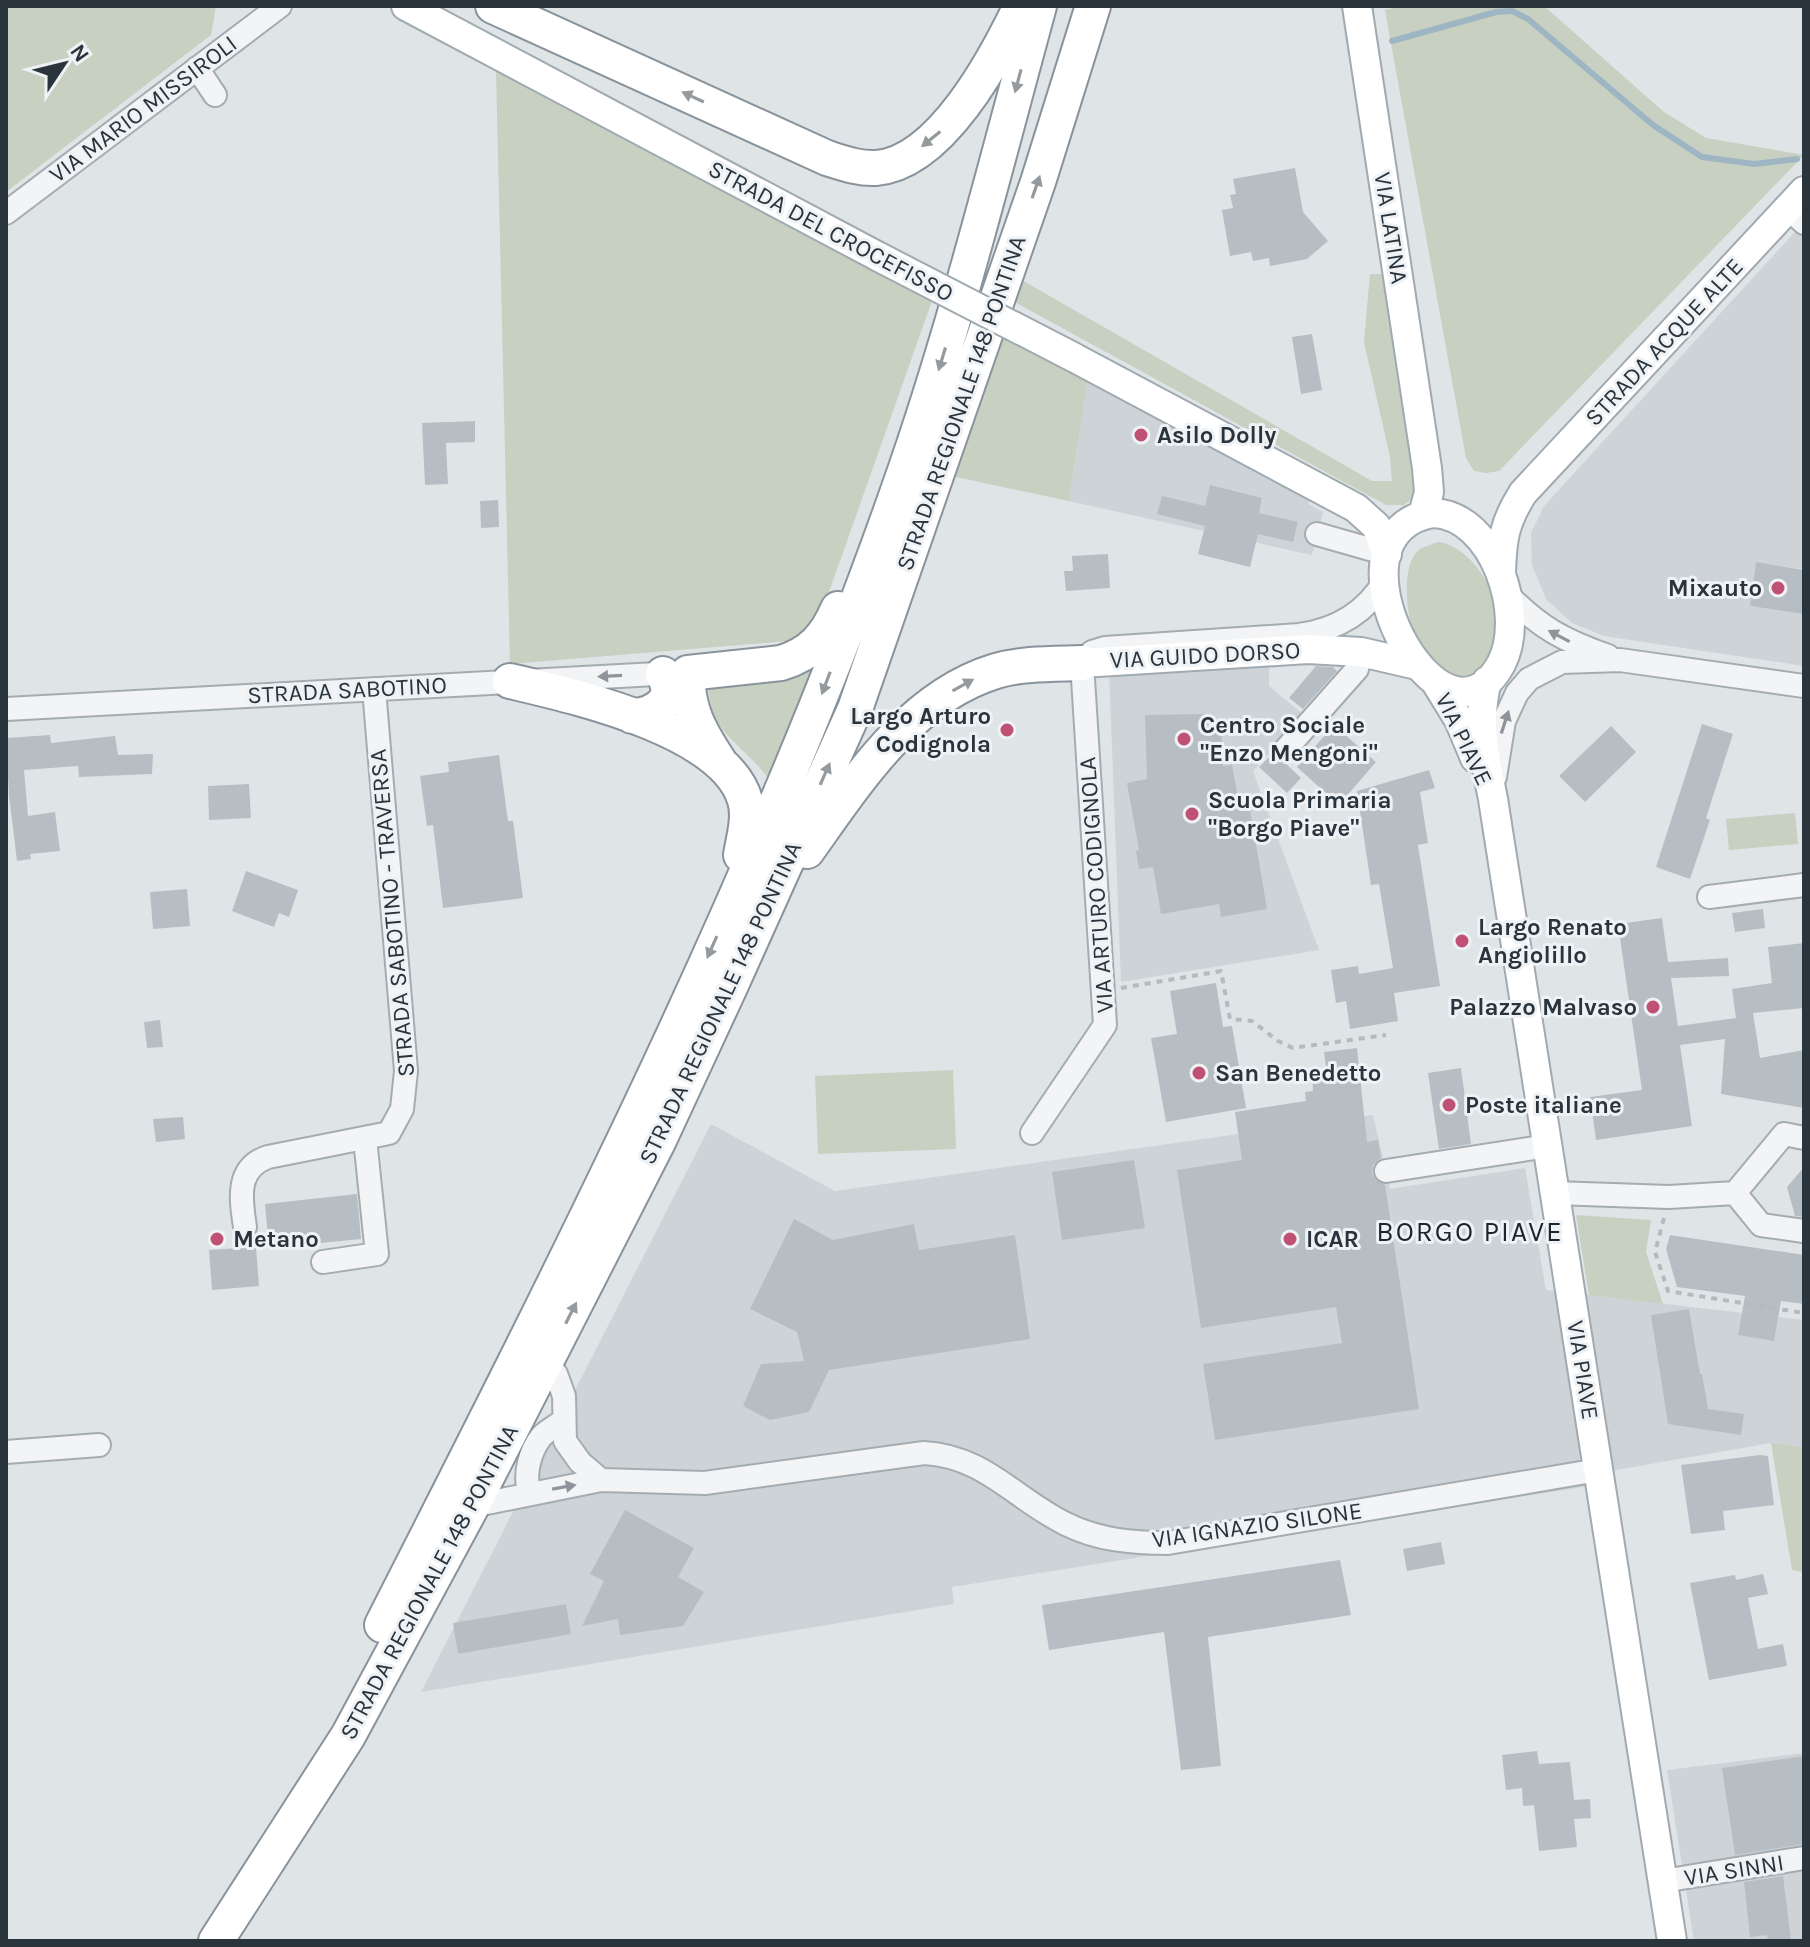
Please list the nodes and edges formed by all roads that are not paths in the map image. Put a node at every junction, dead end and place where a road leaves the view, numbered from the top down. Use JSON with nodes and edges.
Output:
{"nodes":[{"id":1,"x":280,"y":6,"type":"edge"},
{"id":2,"x":406,"y":6,"type":"edge"},
{"id":3,"x":493,"y":6,"type":"edge"},
{"id":4,"x":1021,"y":6,"type":"edge"},
{"id":5,"x":1039,"y":6,"type":"edge"},
{"id":6,"x":1093,"y":6,"type":"edge"},
{"id":7,"x":1357,"y":6,"type":"edge"},
{"id":8,"x":197,"y":68,"type":"junction"},
{"id":9,"x":215,"y":95,"type":"dead end"},
{"id":10,"x":1799,"y":207,"type":"edge"},
{"id":11,"x":6,"y":213,"type":"edge"},
{"id":12,"x":1425,"y":451,"type":"junction"},
{"id":13,"x":899,"y":489,"type":"junction"},
{"id":14,"x":1523,"y":493,"type":"junction"},
{"id":15,"x":1341,"y":500,"type":"junction"},
{"id":16,"x":1416,"y":518,"type":"junction"},
{"id":17,"x":1462,"y":522,"type":"junction"},
{"id":18,"x":1317,"y":534,"type":"dead end"},
{"id":19,"x":1386,"y":567,"type":"junction"},
{"id":20,"x":1504,"y":584,"type":"junction"},
{"id":21,"x":1361,"y":652,"type":"junction"},
{"id":22,"x":1620,"y":660,"type":"junction"},
{"id":23,"x":1562,"y":662,"type":"junction"},
{"id":24,"x":1082,"y":663,"type":"junction"},
{"id":25,"x":676,"y":673,"type":"junction"},
{"id":26,"x":1426,"y":673,"type":"junction"},
{"id":27,"x":1492,"y":676,"type":"junction"},
{"id":28,"x":510,"y":681,"type":"junction"},
{"id":29,"x":1804,"y":686,"type":"edge"},
{"id":30,"x":374,"y":689,"type":"junction"},
{"id":31,"x":6,"y":709,"type":"edge"},
{"id":32,"x":632,"y":716,"type":"junction"},
{"id":33,"x":1286,"y":749,"type":"dead end"},
{"id":34,"x":719,"y":761,"type":"junction"},
{"id":35,"x":1493,"y":799,"type":"junction"},
{"id":36,"x":1804,"y":885,"type":"edge"},
{"id":37,"x":1709,"y":897,"type":"dead end"},
{"id":38,"x":727,"y":913,"type":"junction"},
{"id":39,"x":730,"y":987,"type":"junction"},
{"id":40,"x":1032,"y":1133,"type":"dead end"},
{"id":41,"x":1804,"y":1138,"type":"edge"},
{"id":42,"x":365,"y":1139,"type":"junction"},
{"id":43,"x":1548,"y":1146,"type":"junction"},
{"id":44,"x":1386,"y":1171,"type":"dead end"},
{"id":45,"x":1555,"y":1193,"type":"junction"},
{"id":46,"x":1735,"y":1193,"type":"junction"},
{"id":47,"x":245,"y":1227,"type":"dead end"},
{"id":48,"x":1804,"y":1231,"type":"edge"},
{"id":49,"x":323,"y":1262,"type":"dead end"},
{"id":50,"x":547,"y":1362,"type":"junction"},
{"id":51,"x":563,"y":1421,"type":"junction"},
{"id":52,"x":99,"y":1445,"type":"dead end"},
{"id":53,"x":6,"y":1452,"type":"edge"},
{"id":54,"x":1598,"y":1470,"type":"junction"},
{"id":55,"x":601,"y":1480,"type":"junction"},
{"id":56,"x":530,"y":1493,"type":"junction"},
{"id":57,"x":472,"y":1506,"type":"junction"},
{"id":58,"x":1804,"y":1858,"type":"edge"},
{"id":59,"x":1663,"y":1881,"type":"junction"},
{"id":60,"x":215,"y":1941,"type":"edge"},
{"id":61,"x":1672,"y":1941,"type":"edge"}],
"edges":[{"from":1,"to":8,"type":"street","name":"VIA MARIO MISSIROLI"},
{"from":2,"to":15,"type":"main road","name":"STRADA DEL CROCEFISSO","bridge":true},
{"from":4,"to":3,"type":"highway","one_way":true},
{"from":5,"to":13,"type":"highway","name":"STRADA REGIONALE 148 PONTINA","one_way":true},
{"from":39,"to":6,"type":"highway","name":"STRADA REGIONALE 148 PONTINA","one_way":true},
{"from":7,"to":12,"type":"main road","name":"VIA LATINA"},
{"from":8,"to":9,"type":"street"},
{"from":8,"to":11,"type":"street","name":"VIA MARIO MISSIROLI"},
{"from":10,"to":14,"type":"main road","name":"STRADA ACQUE ALTE"},
{"from":12,"to":16,"type":"main road","name":"VIA LATINA"},
{"from":12,"to":17,"type":"main road","name":"VIA LATINA"},
{"from":13,"to":25,"type":"highway"},
{"from":13,"to":38,"type":"highway","name":"STRADA REGIONALE 148 PONTINA","one_way":true},
{"from":14,"to":17,"type":"main road","name":"STRADA ACQUE ALTE"},
{"from":14,"to":20,"type":"main road","name":"STRADA ACQUE ALTE"},
{"from":15,"to":16,"type":"main road","name":"STRADA DEL CROCEFISSO"},
{"from":15,"to":19,"type":"main road","name":"STRADA DEL CROCEFISSO"},
{"from":16,"to":17,"type":"main road"},
{"from":16,"to":19,"type":"main road"},
{"from":17,"to":20,"type":"main road"},
{"from":18,"to":19,"type":"street"},
{"from":19,"to":24,"type":"street","name":"VIA GUIDO DORSO"},
{"from":19,"to":26,"type":"main road"},
{"from":22,"to":20,"type":"street","one_way":true},
{"from":20,"to":27,"type":"main road"},
{"from":21,"to":24,"type":"main road","name":"VIA GUIDO DORSO"},
{"from":21,"to":26,"type":"main road","name":"VIA GUIDO DORSO"},
{"from":21,"to":33,"type":"street"},
{"from":22,"to":23,"type":"street"},
{"from":22,"to":29,"type":"street"},
{"from":23,"to":27,"type":"street"},
{"from":35,"to":23,"type":"street","one_way":true},
{"from":39,"to":24,"type":"highway","one_way":true},
{"from":24,"to":40,"type":"street","name":"VIA ARTURO CODIGNOLA"},
{"from":25,"to":28,"type":"street","name":"STRADA SABOTINO","one_way":true},
{"from":25,"to":32,"type":"highway"},
{"from":25,"to":34,"type":"highway"},
{"from":26,"to":27,"type":"main road"},
{"from":26,"to":35,"type":"main road","name":"VIA PIAVE"},
{"from":27,"to":35,"type":"main road","name":"VIA PIAVE"},
{"from":28,"to":30,"type":"street","name":"STRADA SABOTINO"},
{"from":28,"to":32,"type":"highway"},
{"from":30,"to":31,"type":"street","name":"STRADA SABOTINO"},
{"from":30,"to":42,"type":"street","name":"STRADA SABOTINO - TRAVERSA"},
{"from":32,"to":34,"type":"highway"},
{"from":34,"to":38,"type":"highway"},
{"from":35,"to":43,"type":"main road","name":"VIA PIAVE"},
{"from":36,"to":37,"type":"street"},
{"from":38,"to":60,"type":"highway","name":"STRADA REGIONALE 148 PONTINA","one_way":true},
{"from":50,"to":39,"type":"highway","name":"STRADA REGIONALE 148 PONTINA","one_way":true},
{"from":41,"to":46,"type":"street"},
{"from":42,"to":47,"type":"street"},
{"from":42,"to":49,"type":"street"},
{"from":43,"to":44,"type":"street"},
{"from":43,"to":45,"type":"main road","name":"VIA PIAVE"},
{"from":45,"to":46,"type":"street"},
{"from":45,"to":54,"type":"main road","name":"VIA PIAVE"},
{"from":46,"to":48,"type":"street"},
{"from":50,"to":51,"type":"street"},
{"from":50,"to":57,"type":"highway","name":"STRADA REGIONALE 148 PONTINA"},
{"from":51,"to":55,"type":"street"},
{"from":51,"to":56,"type":"street"},
{"from":52,"to":53,"type":"street"},
{"from":54,"to":55,"type":"street","name":"VIA IGNAZIO SILONE"},
{"from":54,"to":59,"type":"main road","name":"VIA PIAVE"},
{"from":56,"to":55,"type":"street","name":"VIA IGNAZIO SILONE","one_way":true},
{"from":56,"to":57,"type":"street","name":"VIA IGNAZIO SILONE"},
{"from":57,"to":60,"type":"highway","name":"STRADA REGIONALE 148 PONTINA"},
{"from":58,"to":59,"type":"street","name":"VIA SINNI"},
{"from":59,"to":61,"type":"main road","name":"VIA PIAVE"}]}
